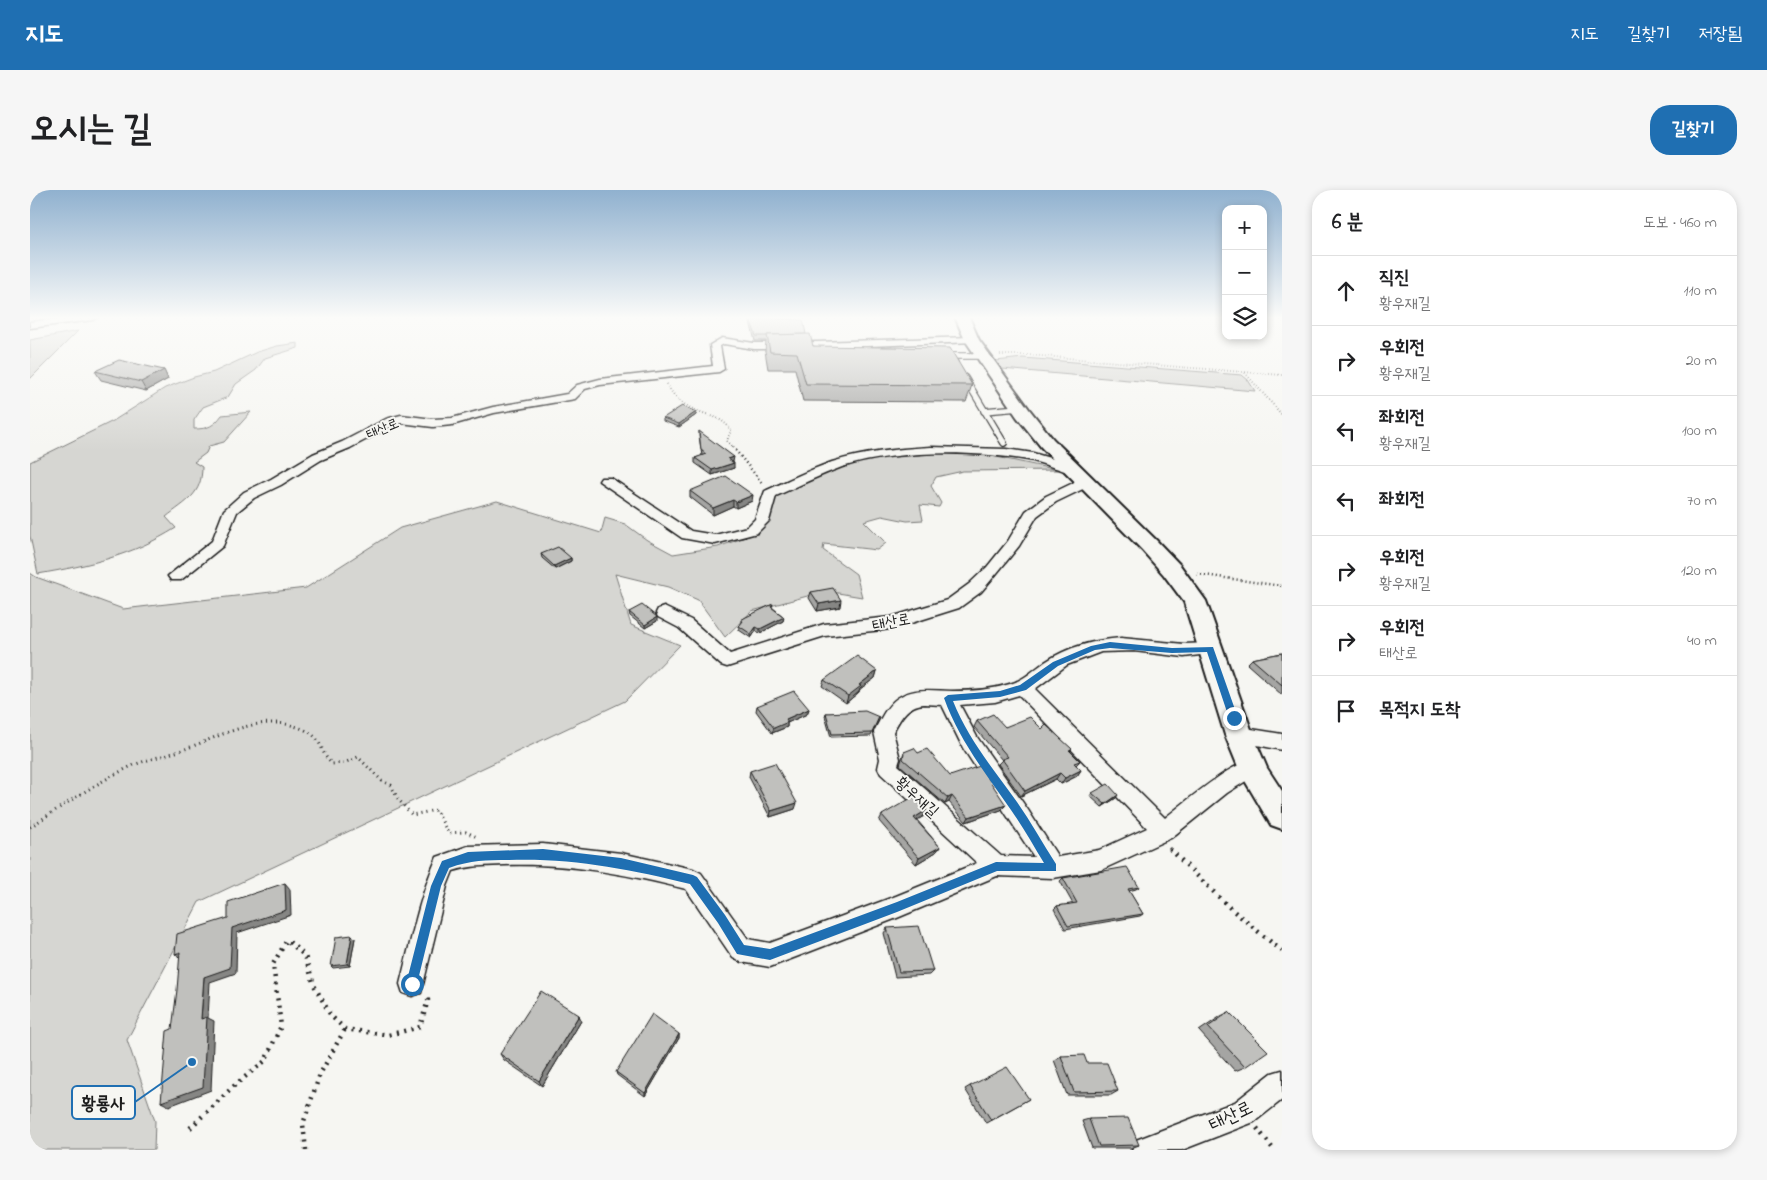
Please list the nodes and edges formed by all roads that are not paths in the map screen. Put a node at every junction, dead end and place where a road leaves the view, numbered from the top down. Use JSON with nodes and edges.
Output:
{"nodes":[{"id":1,"x":718,"y":362,"type":"edge"},
{"id":2,"x":954,"y":362,"type":"edge"},
{"id":3,"x":987,"y":362,"type":"edge"},
{"id":4,"x":1019,"y":408,"type":"junction"},
{"id":5,"x":984,"y":411,"type":"junction"},
{"id":6,"x":1004,"y":443,"type":"dead end"},
{"id":7,"x":1080,"y":474,"type":"junction"},
{"id":8,"x":606,"y":481,"type":"dead end"},
{"id":9,"x":176,"y":576,"type":"dead end"},
{"id":10,"x":664,"y":613,"type":"dead end"},
{"id":11,"x":1210,"y":649,"type":"junction"},
{"id":12,"x":1023,"y":688,"type":"junction"},
{"id":13,"x":948,"y":698,"type":"junction"},
{"id":14,"x":1239,"y":734,"type":"junction"},
{"id":15,"x":1282,"y":742,"type":"edge"},
{"id":16,"x":1255,"y":774,"type":"junction"},
{"id":17,"x":1282,"y":816,"type":"edge"},
{"id":18,"x":1160,"y":833,"type":"junction"},
{"id":19,"x":996,"y":866,"type":"junction"},
{"id":20,"x":1053,"y":868,"type":"junction"},
{"id":21,"x":412,"y":984,"type":"road end"},
{"id":22,"x":1282,"y":1083,"type":"edge"},
{"id":23,"x":1146,"y":1150,"type":"edge"}],
"edges":[{"from":1,"to":9,"type":"street","name":"태산로"},
{"from":2,"to":5,"type":"lane"},
{"from":3,"to":4,"type":"street"},
{"from":4,"to":5,"type":"lane"},
{"from":4,"to":7,"type":"street"},
{"from":5,"to":6,"type":"lane"},
{"from":7,"to":8,"type":"street"},
{"from":7,"to":10,"type":"street","name":"태산로"},
{"from":7,"to":11,"type":"street"},
{"from":11,"to":12,"type":"street","name":"황우재길"},
{"from":11,"to":14,"type":"street"},
{"from":12,"to":13,"type":"street","name":"황우재길"},
{"from":12,"to":18,"type":"street"},
{"from":13,"to":19,"type":"street","name":"황우재길"},
{"from":13,"to":20,"type":"street"},
{"from":14,"to":15,"type":"street"},
{"from":14,"to":16,"type":"street"},
{"from":16,"to":17,"type":"street"},
{"from":16,"to":18,"type":"street"},
{"from":18,"to":20,"type":"street"},
{"from":19,"to":20,"type":"street"},
{"from":19,"to":21,"type":"street"},
{"from":22,"to":23,"type":"street","name":"태산로"}]}
